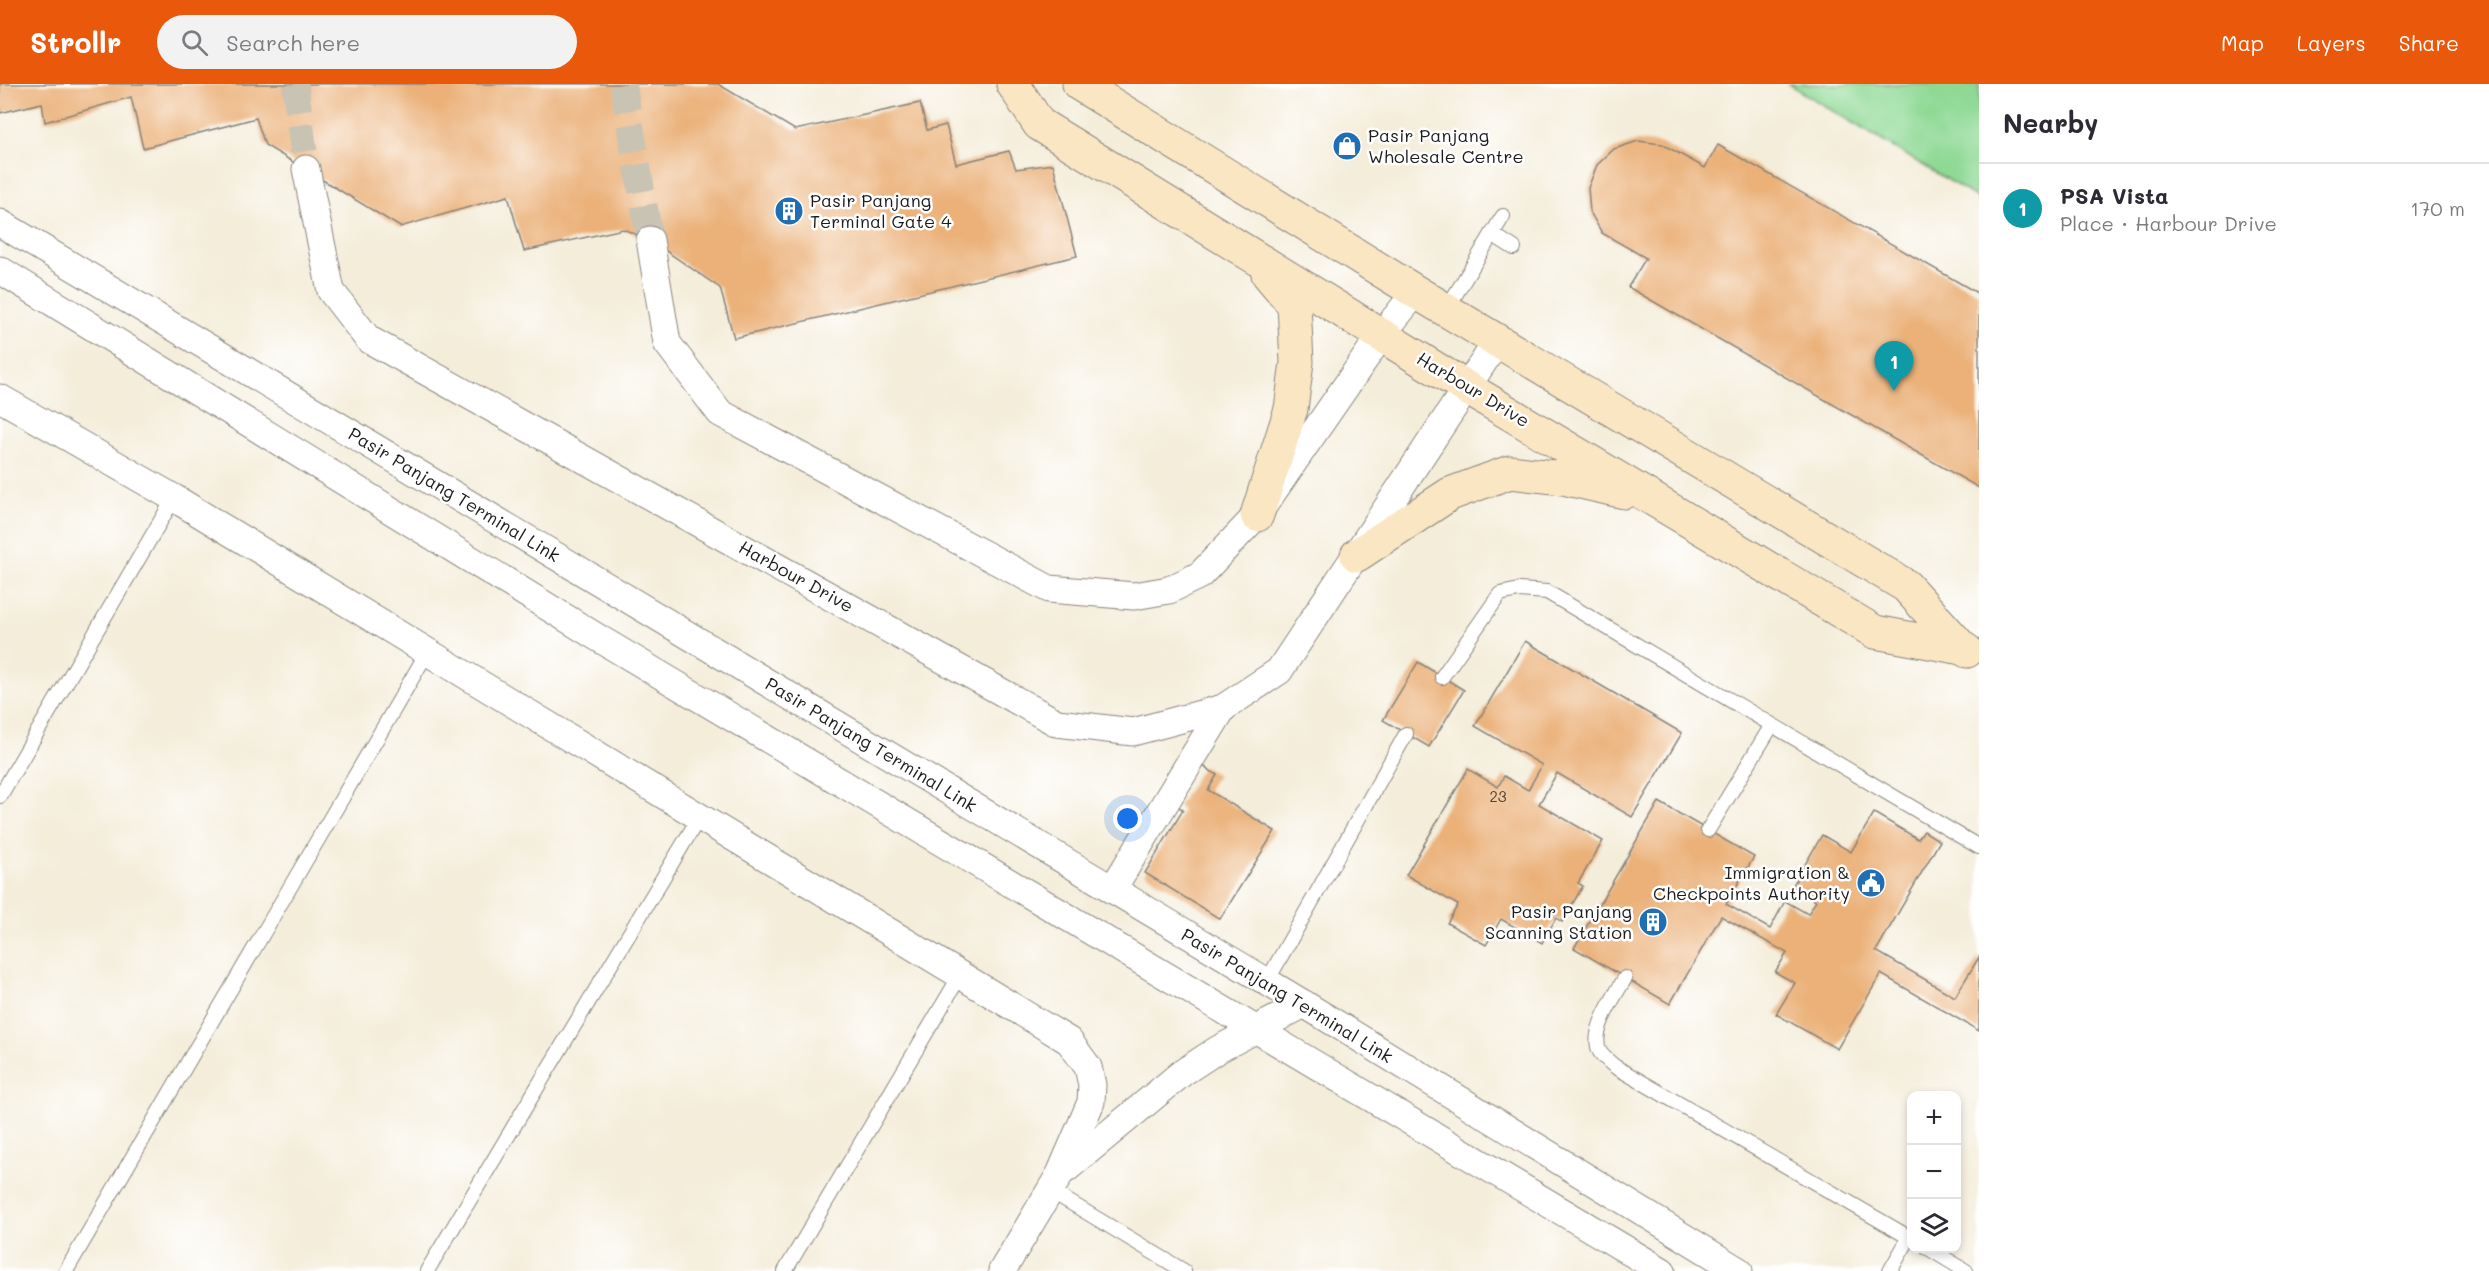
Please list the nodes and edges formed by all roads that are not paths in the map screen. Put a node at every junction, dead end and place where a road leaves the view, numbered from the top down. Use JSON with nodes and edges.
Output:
{"nodes":[{"id":1,"x":1013,"y":84,"type":"edge"},
{"id":2,"x":1079,"y":84,"type":"edge"},
{"id":3,"x":306,"y":169,"type":"tunnel mouth"},
{"id":4,"x":1503,"y":216,"type":"dead end"},
{"id":5,"x":0,"y":223,"type":"edge"},
{"id":6,"x":1492,"y":234,"type":"junction"},
{"id":7,"x":650,"y":240,"type":"tunnel mouth"},
{"id":8,"x":1514,"y":248,"type":"dead end"},
{"id":9,"x":1254,"y":257,"type":"junction"},
{"id":10,"x":0,"y":270,"type":"edge"},
{"id":11,"x":1416,"y":292,"type":"junction"},
{"id":12,"x":1446,"y":310,"type":"junction"},
{"id":13,"x":1382,"y":334,"type":"junction"},
{"id":14,"x":1498,"y":340,"type":"junction"},
{"id":15,"x":1467,"y":388,"type":"junction"},
{"id":16,"x":0,"y":398,"type":"edge"},
{"id":17,"x":174,"y":498,"type":"junction"},
{"id":18,"x":1658,"y":501,"type":"junction"},
{"id":19,"x":1257,"y":515,"type":"junction"},
{"id":20,"x":1357,"y":555,"type":"junction"},
{"id":21,"x":428,"y":651,"type":"junction"},
{"id":22,"x":1970,"y":653,"type":"edge"},
{"id":23,"x":1442,"y":677,"type":"dead end"},
{"id":24,"x":1223,"y":708,"type":"junction"},
{"id":25,"x":1772,"y":725,"type":"junction"},
{"id":26,"x":1406,"y":734,"type":"dead end"},
{"id":27,"x":0,"y":796,"type":"edge"},
{"id":28,"x":700,"y":816,"type":"junction"},
{"id":29,"x":1708,"y":830,"type":"dead end"},
{"id":30,"x":1979,"y":847,"type":"edge"},
{"id":31,"x":1112,"y":890,"type":"junction"},
{"id":32,"x":961,"y":974,"type":"junction"},
{"id":33,"x":1625,"y":978,"type":"dead end"},
{"id":34,"x":1266,"y":983,"type":"junction"},
{"id":35,"x":1304,"y":1004,"type":"junction"},
{"id":36,"x":1256,"y":1030,"type":"junction"},
{"id":37,"x":1055,"y":1183,"type":"junction"},
{"id":38,"x":1907,"y":1236,"type":"edge"},
{"id":39,"x":1907,"y":1243,"type":"edge"},
{"id":40,"x":1936,"y":1253,"type":"edge"},
{"id":41,"x":66,"y":1271,"type":"edge"},
{"id":42,"x":427,"y":1271,"type":"edge"},
{"id":43,"x":785,"y":1271,"type":"edge"},
{"id":44,"x":1002,"y":1271,"type":"edge"},
{"id":45,"x":1184,"y":1271,"type":"edge"},
{"id":46,"x":1662,"y":1271,"type":"edge"},
{"id":47,"x":1739,"y":1271,"type":"edge"},
{"id":48,"x":1890,"y":1271,"type":"edge"},
{"id":49,"x":1966,"y":1271,"type":"edge"}],
"edges":[{"from":1,"to":9,"type":"main road","name":"Harbour Drive"},
{"from":2,"to":11,"type":"main road","name":"Harbour Drive"},
{"from":3,"to":24,"type":"street","name":"Harbour Drive"},
{"from":4,"to":6,"type":"lane"},
{"from":5,"to":31,"type":"street","name":"Pasir Panjang Terminal Link"},
{"from":6,"to":8,"type":"lane"},
{"from":6,"to":12,"type":"lane"},
{"from":7,"to":19,"type":"street"},
{"from":9,"to":13,"type":"main road","name":"Harbour Drive"},
{"from":9,"to":19,"type":"main road"},
{"from":10,"to":36,"type":"street"},
{"from":11,"to":12,"type":"main road","name":"Harbour Drive"},
{"from":11,"to":13,"type":"street"},
{"from":12,"to":14,"type":"main road","name":"Harbour Drive"},
{"from":13,"to":15,"type":"main road","name":"Harbour Drive"},
{"from":13,"to":19,"type":"street"},
{"from":14,"to":15,"type":"street","name":"Harbour Drive"},
{"from":14,"to":22,"type":"main road","name":"Harbour Drive"},
{"from":15,"to":18,"type":"main road","name":"Harbour Drive"},
{"from":15,"to":20,"type":"street","name":"Harbour Drive"},
{"from":16,"to":17,"type":"street"},
{"from":17,"to":21,"type":"street"},
{"from":17,"to":27,"type":"lane"},
{"from":18,"to":20,"type":"main road"},
{"from":18,"to":22,"type":"main road","name":"Harbour Drive"},
{"from":20,"to":24,"type":"street","name":"Harbour Drive"},
{"from":21,"to":28,"type":"street"},
{"from":21,"to":41,"type":"lane"},
{"from":23,"to":25,"type":"lane"},
{"from":24,"to":31,"type":"street"},
{"from":25,"to":29,"type":"lane"},
{"from":25,"to":30,"type":"lane"},
{"from":26,"to":34,"type":"lane"},
{"from":28,"to":32,"type":"street"},
{"from":28,"to":42,"type":"lane"},
{"from":31,"to":34,"type":"street","name":"Pasir Panjang Terminal Link"},
{"from":32,"to":37,"type":"street"},
{"from":32,"to":43,"type":"lane"},
{"from":33,"to":38,"type":"lane"},
{"from":34,"to":35,"type":"street","name":"Pasir Panjang Terminal Link"},
{"from":35,"to":36,"type":"street"},
{"from":35,"to":47,"type":"street","name":"Pasir Panjang Terminal Link"},
{"from":36,"to":37,"type":"street"},
{"from":36,"to":46,"type":"street"},
{"from":37,"to":44,"type":"street"},
{"from":37,"to":45,"type":"lane"},
{"from":39,"to":48,"type":"lane"},
{"from":40,"to":49,"type":"lane"}]}
